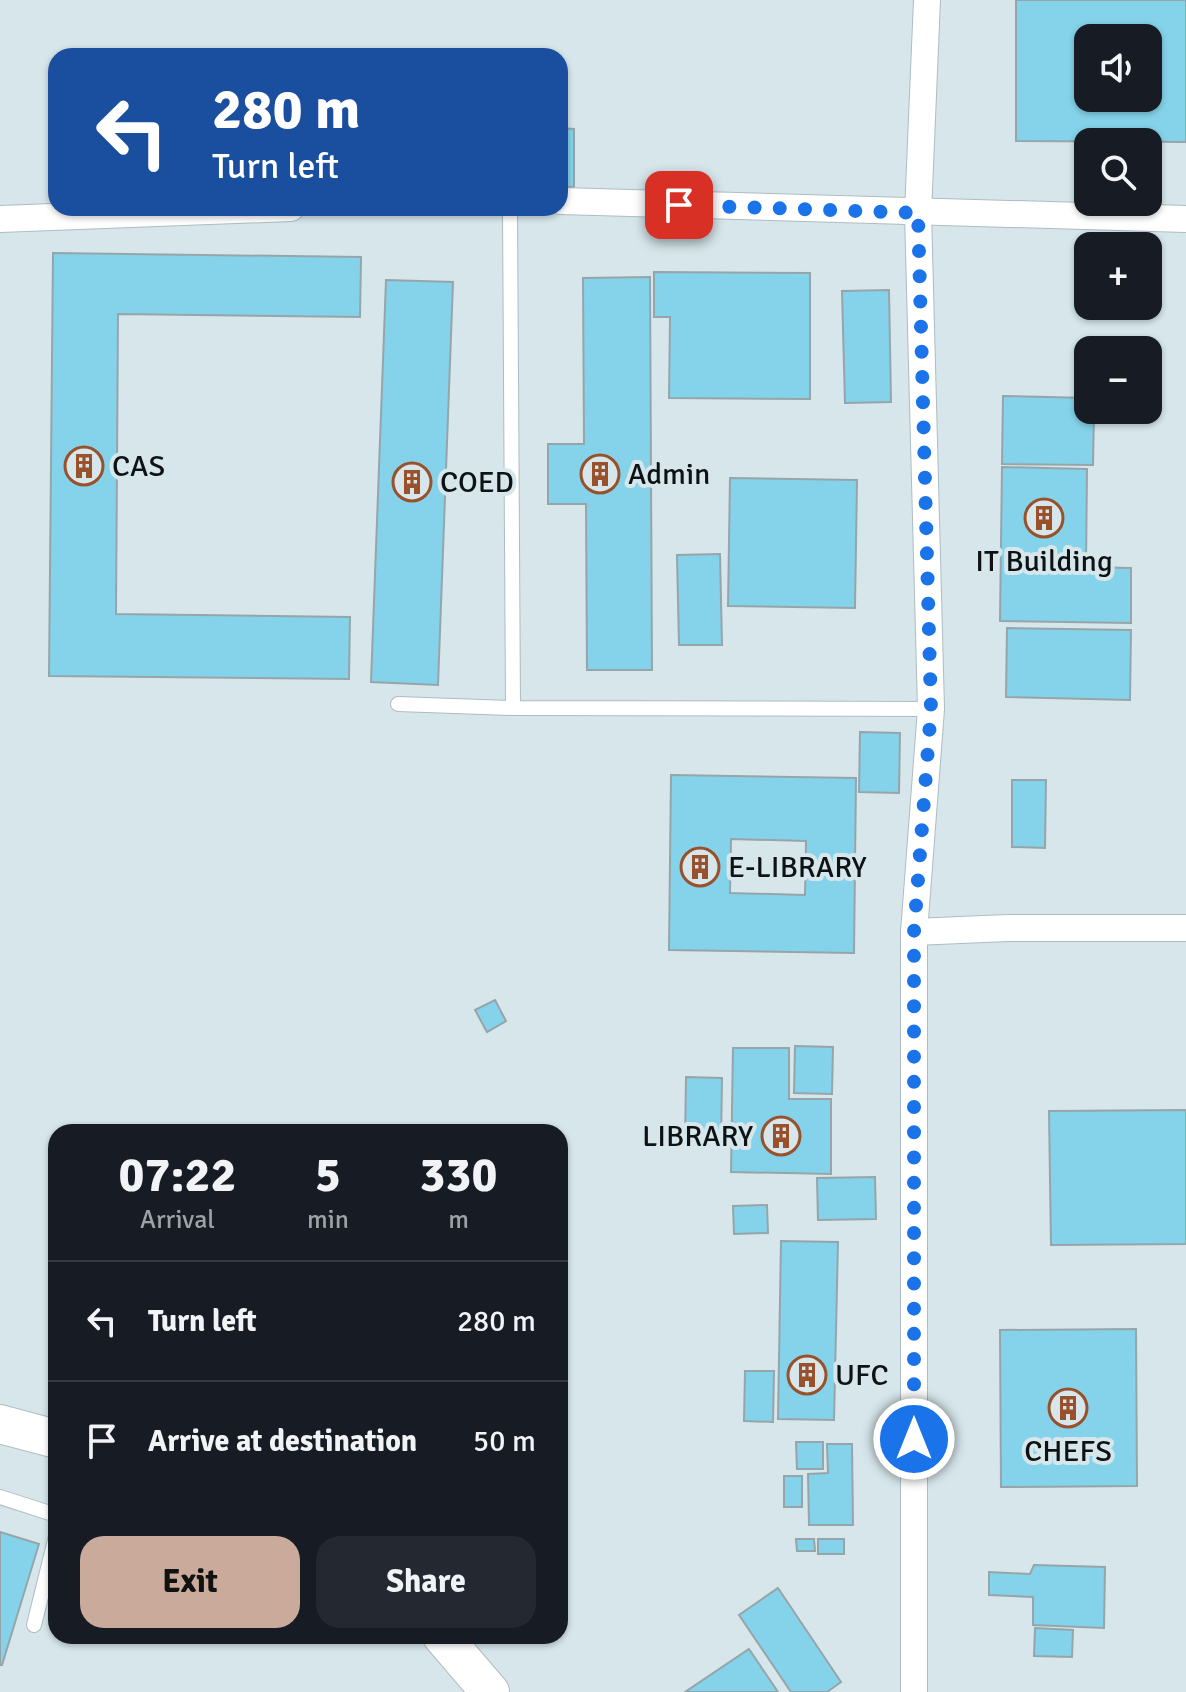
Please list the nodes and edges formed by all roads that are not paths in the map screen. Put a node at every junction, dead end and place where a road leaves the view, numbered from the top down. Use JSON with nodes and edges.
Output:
{"nodes":[{"id":1,"x":927,"y":0,"type":"edge"},
{"id":2,"x":568,"y":201,"type":"edge"},
{"id":3,"x":918,"y":213,"type":"junction"},
{"id":4,"x":79,"y":216,"type":"edge"},
{"id":5,"x":510,"y":216,"type":"edge"},
{"id":6,"x":0,"y":219,"type":"edge"},
{"id":7,"x":1186,"y":219,"type":"edge"},
{"id":8,"x":398,"y":704,"type":"dead end"},
{"id":9,"x":513,"y":708,"type":"junction"},
{"id":10,"x":931,"y":709,"type":"junction"},
{"id":11,"x":1186,"y":928,"type":"edge"},
{"id":12,"x":914,"y":932,"type":"junction"},
{"id":13,"x":0,"y":1424,"type":"edge"},
{"id":14,"x":48,"y":1437,"type":"edge"},
{"id":15,"x":0,"y":1497,"type":"edge"},
{"id":16,"x":48,"y":1512,"type":"edge"},
{"id":17,"x":48,"y":1568,"type":"edge"},
{"id":18,"x":34,"y":1625,"type":"dead end"},
{"id":19,"x":449,"y":1644,"type":"edge"},
{"id":20,"x":490,"y":1692,"type":"edge"},
{"id":21,"x":914,"y":1692,"type":"edge"}],
"edges":[{"from":1,"to":3,"type":"street"},
{"from":2,"to":3,"type":"street"},
{"from":3,"to":7,"type":"street"},
{"from":3,"to":10,"type":"street"},
{"from":4,"to":6,"type":"street"},
{"from":5,"to":9,"type":"lane"},
{"from":8,"to":9,"type":"lane"},
{"from":9,"to":10,"type":"lane"},
{"from":10,"to":12,"type":"street"},
{"from":11,"to":12,"type":"street"},
{"from":12,"to":21,"type":"street"},
{"from":13,"to":14,"type":"street"},
{"from":15,"to":16,"type":"lane"},
{"from":17,"to":18,"type":"lane"},
{"from":19,"to":20,"type":"street"}]}
